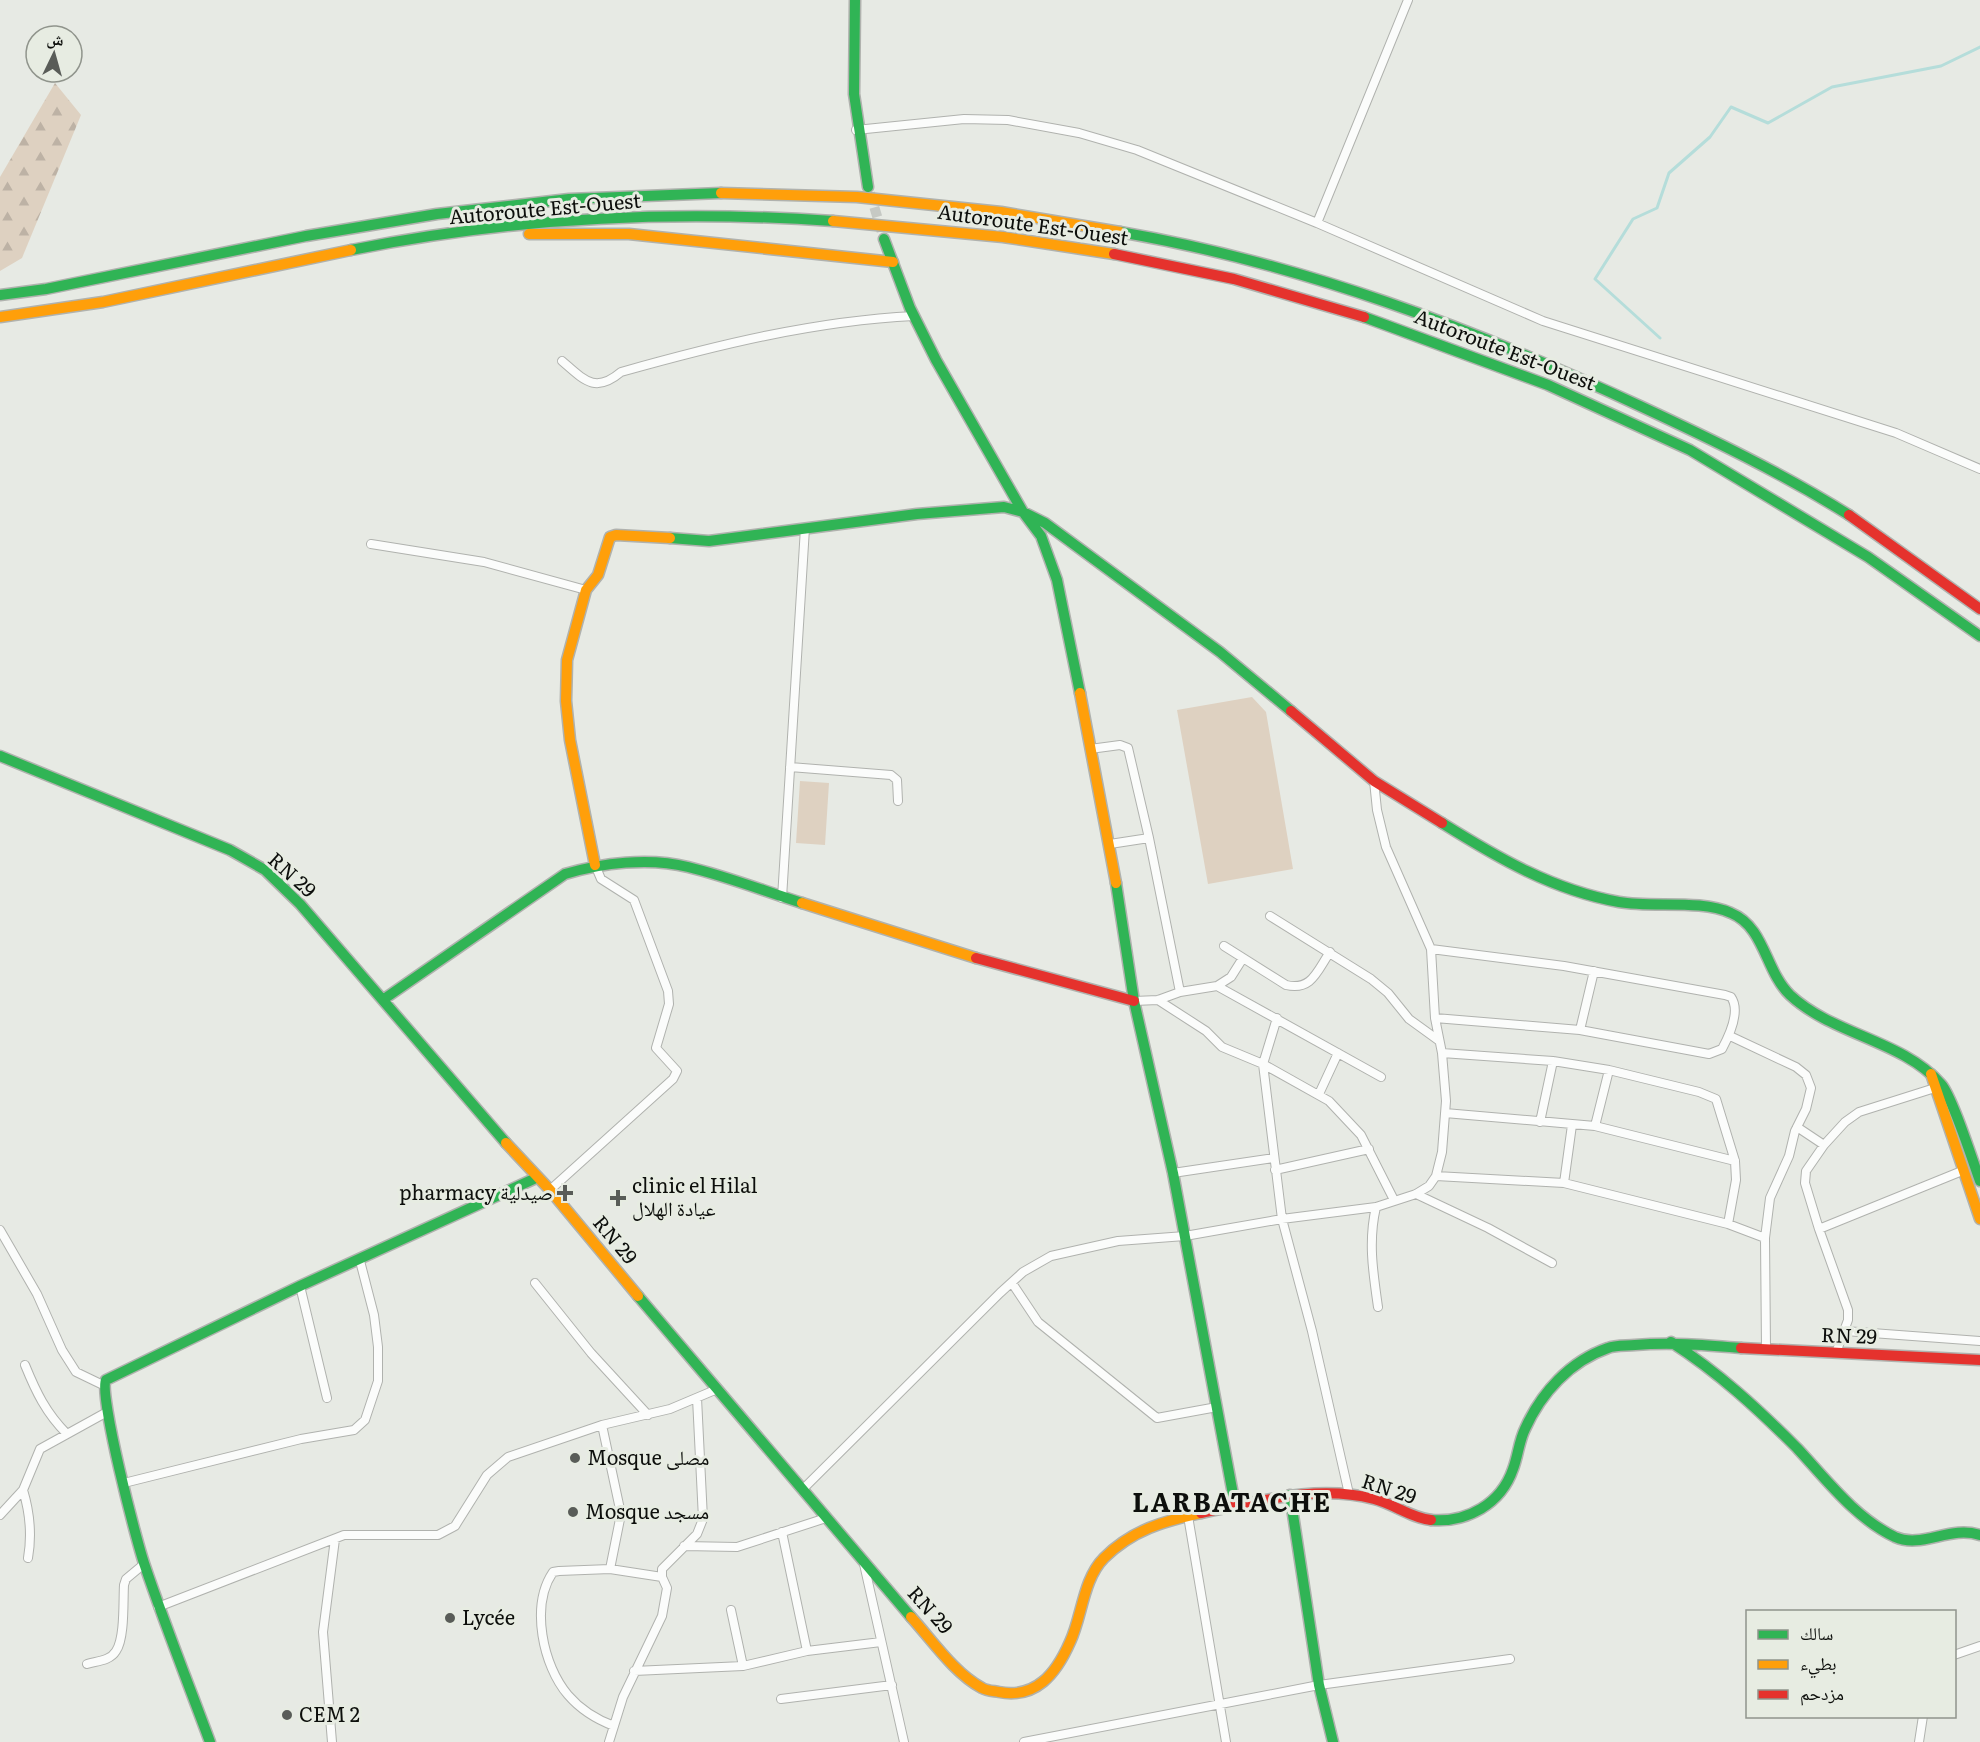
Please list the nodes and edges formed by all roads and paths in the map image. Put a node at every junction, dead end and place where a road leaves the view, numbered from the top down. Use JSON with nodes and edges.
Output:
{"nodes":[{"id":1,"x":855,"y":0,"type":"edge"},
{"id":2,"x":1408,"y":0,"type":"edge"},
{"id":3,"x":856,"y":130,"type":"junction"},
{"id":4,"x":868,"y":187,"type":"tunnel mouth"},
{"id":5,"x":1317,"y":223,"type":"junction"},
{"id":6,"x":461,"y":234,"type":"junction"},
{"id":7,"x":884,"y":239,"type":"tunnel mouth"},
{"id":8,"x":893,"y":262,"type":"junction"},
{"id":9,"x":0,"y":295,"type":"edge"},
{"id":10,"x":914,"y":316,"type":"junction"},
{"id":11,"x":0,"y":317,"type":"edge"},
{"id":12,"x":562,"y":361,"type":"dead end"},
{"id":13,"x":1980,"y":469,"type":"edge"},
{"id":14,"x":1023,"y":512,"type":"junction"},
{"id":15,"x":805,"y":528,"type":"junction"},
{"id":16,"x":371,"y":544,"type":"dead end"},
{"id":17,"x":586,"y":590,"type":"junction"},
{"id":18,"x":1980,"y":609,"type":"edge"},
{"id":19,"x":1980,"y":636,"type":"edge"},
{"id":20,"x":1090,"y":749,"type":"junction"},
{"id":21,"x":0,"y":756,"type":"edge"},
{"id":22,"x":790,"y":768,"type":"junction"},
{"id":23,"x":1374,"y":781,"type":"junction"},
{"id":24,"x":898,"y":801,"type":"dead end"},
{"id":25,"x":1149,"y":838,"type":"junction"},
{"id":26,"x":1110,"y":844,"type":"junction"},
{"id":27,"x":595,"y":865,"type":"junction"},
{"id":28,"x":782,"y":898,"type":"junction"},
{"id":29,"x":1270,"y":916,"type":"dead end"},
{"id":30,"x":1224,"y":946,"type":"dead end"},
{"id":31,"x":1431,"y":949,"type":"junction"},
{"id":32,"x":1330,"y":952,"type":"junction"},
{"id":33,"x":1243,"y":958,"type":"junction"},
{"id":34,"x":1594,"y":971,"type":"junction"},
{"id":35,"x":1217,"y":986,"type":"junction"},
{"id":36,"x":1180,"y":992,"type":"junction"},
{"id":37,"x":384,"y":999,"type":"junction"},
{"id":38,"x":1158,"y":1000,"type":"junction"},
{"id":39,"x":1134,"y":1001,"type":"junction"},
{"id":40,"x":1277,"y":1018,"type":"junction"},
{"id":41,"x":1435,"y":1018,"type":"junction"},
{"id":42,"x":1580,"y":1030,"type":"junction"},
{"id":43,"x":1730,"y":1036,"type":"junction"},
{"id":44,"x":1438,"y":1040,"type":"junction"},
{"id":45,"x":1338,"y":1053,"type":"junction"},
{"id":46,"x":1442,"y":1053,"type":"junction"},
{"id":47,"x":1553,"y":1061,"type":"junction"},
{"id":48,"x":1263,"y":1064,"type":"junction"},
{"id":49,"x":1609,"y":1070,"type":"junction"},
{"id":50,"x":1380,"y":1077,"type":"dead end"},
{"id":51,"x":1938,"y":1087,"type":"junction"},
{"id":52,"x":1318,"y":1094,"type":"junction"},
{"id":53,"x":1445,"y":1113,"type":"junction"},
{"id":54,"x":1540,"y":1122,"type":"junction"},
{"id":55,"x":1572,"y":1125,"type":"junction"},
{"id":56,"x":1595,"y":1126,"type":"junction"},
{"id":57,"x":1797,"y":1127,"type":"junction"},
{"id":58,"x":1824,"y":1145,"type":"junction"},
{"id":59,"x":1369,"y":1149,"type":"junction"},
{"id":60,"x":1274,"y":1158,"type":"junction"},
{"id":61,"x":1735,"y":1161,"type":"junction"},
{"id":62,"x":1275,"y":1170,"type":"junction"},
{"id":63,"x":1962,"y":1171,"type":"junction"},
{"id":64,"x":1173,"y":1173,"type":"junction"},
{"id":65,"x":1436,"y":1176,"type":"junction"},
{"id":66,"x":536,"y":1178,"type":"junction"},
{"id":67,"x":1980,"y":1182,"type":"edge"},
{"id":68,"x":1564,"y":1183,"type":"junction"},
{"id":69,"x":550,"y":1190,"type":"junction"},
{"id":70,"x":1416,"y":1194,"type":"junction"},
{"id":71,"x":1394,"y":1200,"type":"junction"},
{"id":72,"x":1376,"y":1207,"type":"junction"},
{"id":73,"x":1282,"y":1219,"type":"junction"},
{"id":74,"x":1980,"y":1219,"type":"edge"},
{"id":75,"x":1728,"y":1224,"type":"junction"},
{"id":76,"x":1819,"y":1229,"type":"junction"},
{"id":77,"x":0,"y":1230,"type":"edge"},
{"id":78,"x":1185,"y":1236,"type":"junction"},
{"id":79,"x":1765,"y":1238,"type":"junction"},
{"id":80,"x":360,"y":1261,"type":"junction"},
{"id":81,"x":1552,"y":1263,"type":"dead end"},
{"id":82,"x":535,"y":1282,"type":"dead end"},
{"id":83,"x":1011,"y":1283,"type":"junction"},
{"id":84,"x":300,"y":1286,"type":"junction"},
{"id":85,"x":1378,"y":1307,"type":"dead end"},
{"id":86,"x":1845,"y":1331,"type":"junction"},
{"id":87,"x":1980,"y":1341,"type":"edge"},
{"id":88,"x":1671,"y":1342,"type":"junction"},
{"id":89,"x":1766,"y":1348,"type":"junction"},
{"id":90,"x":1836,"y":1353,"type":"junction"},
{"id":91,"x":1980,"y":1360,"type":"edge"},
{"id":92,"x":25,"y":1365,"type":"dead end"},
{"id":93,"x":103,"y":1385,"type":"junction"},
{"id":94,"x":715,"y":1390,"type":"junction"},
{"id":95,"x":327,"y":1398,"type":"dead end"},
{"id":96,"x":697,"y":1398,"type":"junction"},
{"id":97,"x":1217,"y":1407,"type":"junction"},
{"id":98,"x":107,"y":1412,"type":"junction"},
{"id":99,"x":648,"y":1415,"type":"junction"},
{"id":100,"x":602,"y":1425,"type":"junction"},
{"id":101,"x":67,"y":1434,"type":"junction"},
{"id":102,"x":124,"y":1483,"type":"junction"},
{"id":103,"x":23,"y":1490,"type":"junction"},
{"id":104,"x":802,"y":1490,"type":"junction"},
{"id":105,"x":1290,"y":1494,"type":"junction"},
{"id":106,"x":1349,"y":1494,"type":"junction"},
{"id":107,"x":1235,"y":1505,"type":"junction"},
{"id":108,"x":0,"y":1515,"type":"edge"},
{"id":109,"x":1188,"y":1516,"type":"junction"},
{"id":110,"x":826,"y":1518,"type":"junction"},
{"id":111,"x":782,"y":1532,"type":"junction"},
{"id":112,"x":1980,"y":1535,"type":"edge"},
{"id":113,"x":335,"y":1539,"type":"junction"},
{"id":114,"x":684,"y":1546,"type":"junction"},
{"id":115,"x":28,"y":1558,"type":"dead end"},
{"id":116,"x":863,"y":1560,"type":"junction"},
{"id":117,"x":144,"y":1564,"type":"junction"},
{"id":118,"x":610,"y":1569,"type":"junction"},
{"id":119,"x":662,"y":1577,"type":"junction"},
{"id":120,"x":158,"y":1607,"type":"junction"},
{"id":121,"x":731,"y":1610,"type":"dead end"},
{"id":122,"x":882,"y":1642,"type":"junction"},
{"id":123,"x":1980,"y":1646,"type":"edge"},
{"id":124,"x":807,"y":1651,"type":"junction"},
{"id":125,"x":1956,"y":1654,"type":"edge"},
{"id":126,"x":1510,"y":1659,"type":"dead end"},
{"id":127,"x":87,"y":1664,"type":"dead end"},
{"id":128,"x":743,"y":1666,"type":"junction"},
{"id":129,"x":634,"y":1671,"type":"junction"},
{"id":130,"x":892,"y":1685,"type":"junction"},
{"id":131,"x":1319,"y":1685,"type":"junction"},
{"id":132,"x":781,"y":1699,"type":"dead end"},
{"id":133,"x":1220,"y":1704,"type":"junction"},
{"id":134,"x":1923,"y":1718,"type":"edge"},
{"id":135,"x":614,"y":1726,"type":"junction"},
{"id":136,"x":210,"y":1742,"type":"edge"},
{"id":137,"x":332,"y":1742,"type":"edge"},
{"id":138,"x":609,"y":1742,"type":"edge"},
{"id":139,"x":904,"y":1742,"type":"edge"},
{"id":140,"x":1024,"y":1742,"type":"edge"},
{"id":141,"x":1226,"y":1742,"type":"edge"},
{"id":142,"x":1333,"y":1742,"type":"edge"},
{"id":143,"x":1919,"y":1742,"type":"edge"}],
"edges":[{"from":1,"to":3,"type":"main road"},
{"from":2,"to":5,"type":"street"},
{"from":3,"to":4,"type":"main road"},
{"from":3,"to":5,"type":"street"},
{"from":5,"to":13,"type":"street"},
{"from":6,"to":8,"type":"main road"},
{"from":6,"to":11,"type":"main road","name":"Autoroute Est-Ouest"},
{"from":6,"to":19,"type":"main road","name":"Autoroute Est-Ouest"},
{"from":7,"to":8,"type":"main road"},
{"from":8,"to":10,"type":"main road"},
{"from":9,"to":18,"type":"main road","name":"Autoroute Est-Ouest"},
{"from":10,"to":12,"type":"street"},
{"from":10,"to":14,"type":"main road"},
{"from":14,"to":15,"type":"main road"},
{"from":14,"to":20,"type":"main road"},
{"from":14,"to":23,"type":"main road"},
{"from":15,"to":17,"type":"main road"},
{"from":15,"to":22,"type":"street"},
{"from":16,"to":17,"type":"street"},
{"from":17,"to":27,"type":"main road"},
{"from":20,"to":25,"type":"street"},
{"from":20,"to":26,"type":"main road"},
{"from":21,"to":37,"type":"main road","name":"RN 29","number":"RN 29"},
{"from":22,"to":24,"type":"street"},
{"from":22,"to":28,"type":"street"},
{"from":23,"to":31,"type":"street"},
{"from":23,"to":51,"type":"main road"},
{"from":25,"to":26,"type":"street"},
{"from":25,"to":36,"type":"street"},
{"from":26,"to":39,"type":"main road"},
{"from":27,"to":28,"type":"main road"},
{"from":27,"to":37,"type":"main road"},
{"from":27,"to":69,"type":"street"},
{"from":28,"to":39,"type":"main road"},
{"from":29,"to":32,"type":"street"},
{"from":30,"to":33,"type":"street"},
{"from":31,"to":34,"type":"street"},
{"from":31,"to":41,"type":"street"},
{"from":32,"to":33,"type":"street"},
{"from":32,"to":44,"type":"street"},
{"from":33,"to":35,"type":"street"},
{"from":34,"to":42,"type":"street"},
{"from":34,"to":43,"type":"street"},
{"from":35,"to":36,"type":"street"},
{"from":35,"to":40,"type":"street"},
{"from":36,"to":38,"type":"street"},
{"from":37,"to":66,"type":"main road","name":"RN 29","number":"RN 29"},
{"from":38,"to":39,"type":"street"},
{"from":38,"to":48,"type":"street"},
{"from":39,"to":64,"type":"main road"},
{"from":40,"to":45,"type":"street"},
{"from":40,"to":48,"type":"street"},
{"from":41,"to":42,"type":"street"},
{"from":41,"to":44,"type":"street"},
{"from":42,"to":43,"type":"street"},
{"from":43,"to":57,"type":"street"},
{"from":44,"to":46,"type":"street"},
{"from":45,"to":50,"type":"street"},
{"from":45,"to":52,"type":"street"},
{"from":46,"to":47,"type":"street"},
{"from":46,"to":53,"type":"street"},
{"from":47,"to":49,"type":"street"},
{"from":47,"to":54,"type":"street"},
{"from":48,"to":52,"type":"street"},
{"from":48,"to":60,"type":"street"},
{"from":49,"to":56,"type":"street"},
{"from":49,"to":61,"type":"street"},
{"from":51,"to":58,"type":"street"},
{"from":51,"to":63,"type":"main road"},
{"from":51,"to":67,"type":"main road"},
{"from":52,"to":59,"type":"street"},
{"from":53,"to":54,"type":"street"},
{"from":53,"to":65,"type":"street"},
{"from":54,"to":55,"type":"street"},
{"from":55,"to":56,"type":"street"},
{"from":55,"to":68,"type":"street"},
{"from":56,"to":61,"type":"street"},
{"from":57,"to":58,"type":"street"},
{"from":57,"to":79,"type":"street"},
{"from":58,"to":76,"type":"street"},
{"from":59,"to":62,"type":"street"},
{"from":59,"to":71,"type":"street"},
{"from":60,"to":62,"type":"street"},
{"from":60,"to":64,"type":"street"},
{"from":61,"to":75,"type":"street"},
{"from":62,"to":73,"type":"street"},
{"from":63,"to":74,"type":"main road"},
{"from":63,"to":76,"type":"street"},
{"from":64,"to":78,"type":"main road"},
{"from":65,"to":68,"type":"street"},
{"from":65,"to":70,"type":"street"},
{"from":66,"to":69,"type":"main road","name":"RN 29","number":"RN 29"},
{"from":66,"to":80,"type":"main road"},
{"from":68,"to":75,"type":"street"},
{"from":69,"to":94,"type":"main road","name":"RN 29","number":"RN 29"},
{"from":70,"to":71,"type":"street"},
{"from":70,"to":81,"type":"street"},
{"from":71,"to":72,"type":"street"},
{"from":72,"to":73,"type":"street"},
{"from":72,"to":85,"type":"street"},
{"from":73,"to":78,"type":"street"},
{"from":73,"to":106,"type":"street"},
{"from":75,"to":79,"type":"street"},
{"from":76,"to":86,"type":"street"},
{"from":77,"to":93,"type":"street"},
{"from":78,"to":83,"type":"street"},
{"from":78,"to":97,"type":"main road"},
{"from":79,"to":89,"type":"street"},
{"from":80,"to":84,"type":"main road"},
{"from":80,"to":102,"type":"street"},
{"from":82,"to":99,"type":"street"},
{"from":83,"to":97,"type":"street"},
{"from":83,"to":104,"type":"street"},
{"from":84,"to":93,"type":"main road"},
{"from":84,"to":95,"type":"street"},
{"from":86,"to":87,"type":"street"},
{"from":86,"to":90,"type":"street"},
{"from":88,"to":89,"type":"main road","name":"RN 29","number":"RN 29"},
{"from":88,"to":106,"type":"main road","name":"RN 29","number":"RN 29"},
{"from":88,"to":112,"type":"main road"},
{"from":89,"to":90,"type":"main road","name":"RN 29","number":"RN 29"},
{"from":90,"to":91,"type":"main road","name":"RN 29","number":"RN 29"},
{"from":92,"to":101,"type":"street"},
{"from":93,"to":98,"type":"main road"},
{"from":94,"to":96,"type":"street"},
{"from":94,"to":104,"type":"main road","name":"RN 29","number":"RN 29"},
{"from":96,"to":99,"type":"street"},
{"from":96,"to":114,"type":"street"},
{"from":97,"to":107,"type":"main road"},
{"from":98,"to":101,"type":"street"},
{"from":98,"to":102,"type":"main road"},
{"from":99,"to":100,"type":"street"},
{"from":100,"to":113,"type":"street"},
{"from":100,"to":118,"type":"street"},
{"from":101,"to":103,"type":"street"},
{"from":102,"to":117,"type":"main road"},
{"from":103,"to":108,"type":"street"},
{"from":103,"to":115,"type":"street"},
{"from":104,"to":110,"type":"main road","name":"RN 29","number":"RN 29"},
{"from":105,"to":106,"type":"main road","name":"RN 29","number":"RN 29"},
{"from":105,"to":107,"type":"main road","name":"RN 29","number":"RN 29"},
{"from":105,"to":131,"type":"main road"},
{"from":107,"to":109,"type":"main road","name":"RN 29","number":"RN 29"},
{"from":109,"to":116,"type":"main road","name":"RN 29","number":"RN 29"},
{"from":109,"to":133,"type":"street"},
{"from":110,"to":111,"type":"street"},
{"from":110,"to":116,"type":"main road","name":"RN 29","number":"RN 29"},
{"from":111,"to":114,"type":"street"},
{"from":111,"to":124,"type":"street"},
{"from":113,"to":120,"type":"street"},
{"from":113,"to":137,"type":"street"},
{"from":114,"to":119,"type":"street"},
{"from":116,"to":122,"type":"street"},
{"from":117,"to":120,"type":"main road"},
{"from":117,"to":127,"type":"street"},
{"from":118,"to":119,"type":"street"},
{"from":118,"to":135,"type":"street"},
{"from":119,"to":129,"type":"street"},
{"from":120,"to":136,"type":"main road"},
{"from":121,"to":128,"type":"street"},
{"from":122,"to":124,"type":"street"},
{"from":122,"to":130,"type":"street"},
{"from":123,"to":125,"type":"street"},
{"from":124,"to":128,"type":"street"},
{"from":126,"to":131,"type":"street"},
{"from":128,"to":129,"type":"street"},
{"from":129,"to":135,"type":"street"},
{"from":130,"to":132,"type":"street"},
{"from":130,"to":139,"type":"street"},
{"from":131,"to":133,"type":"street"},
{"from":131,"to":142,"type":"main road"},
{"from":133,"to":140,"type":"street"},
{"from":133,"to":141,"type":"street"},
{"from":134,"to":143,"type":"street"},
{"from":135,"to":138,"type":"street"}]}
